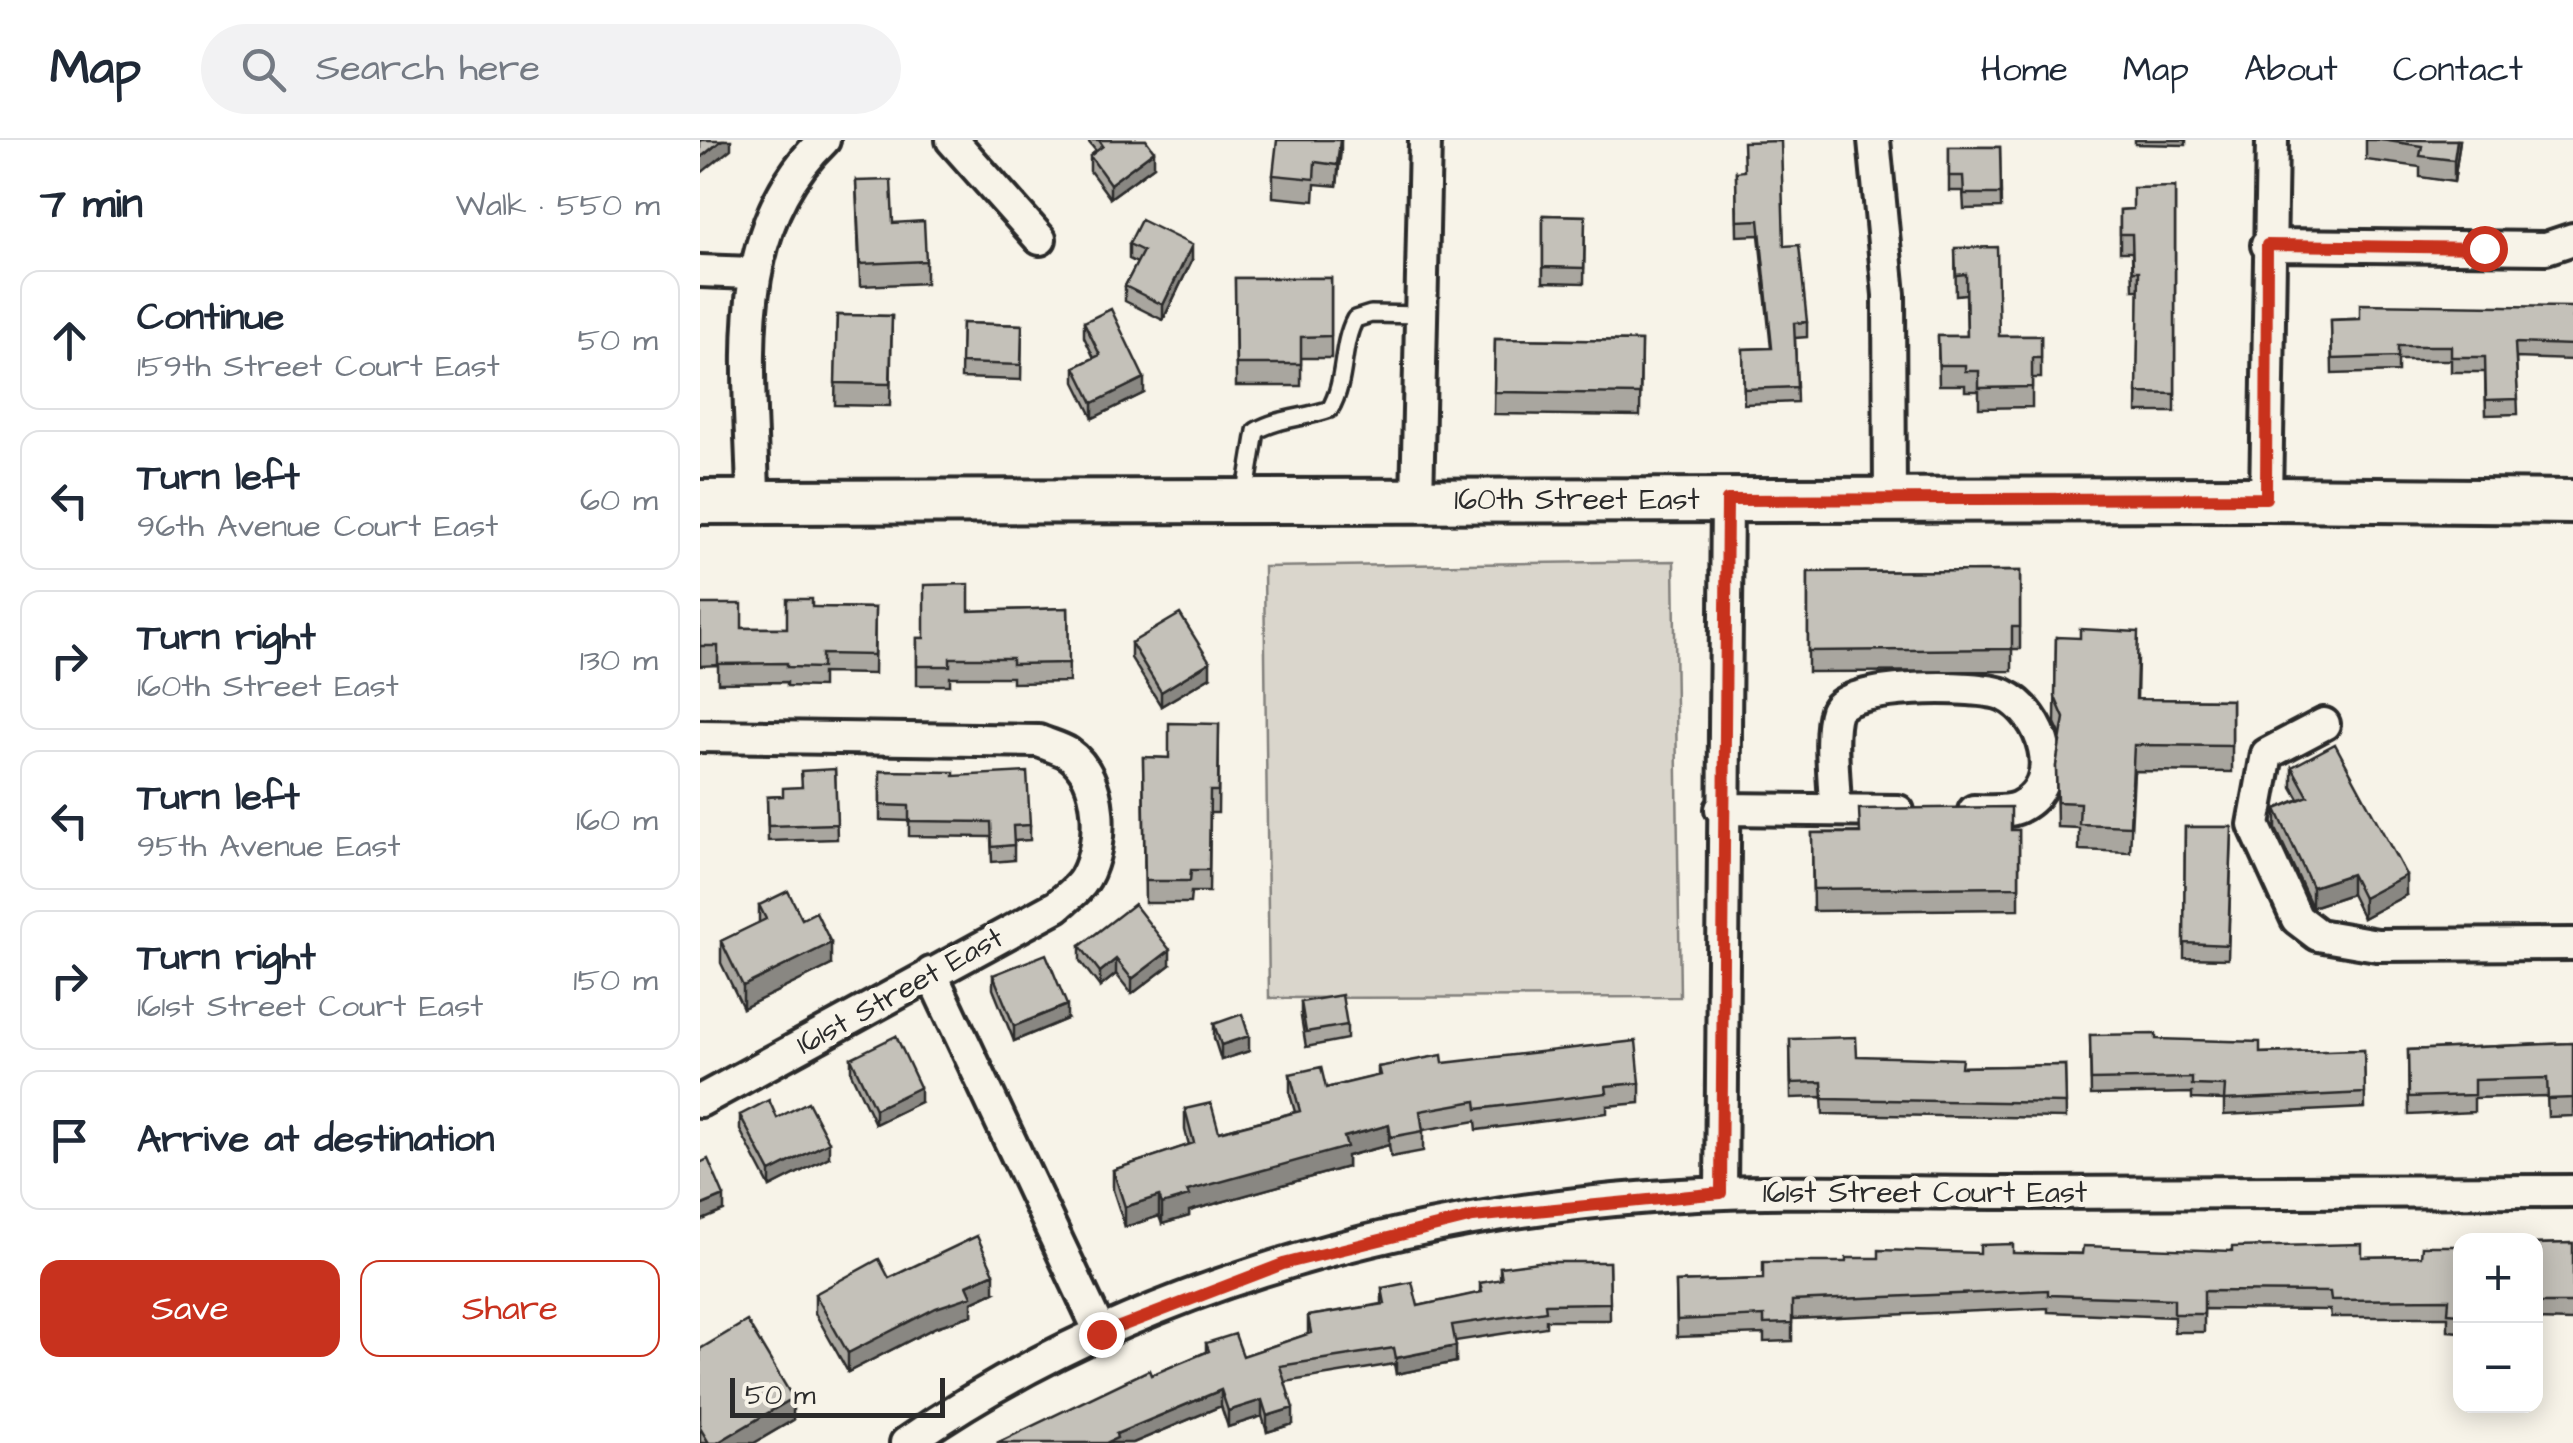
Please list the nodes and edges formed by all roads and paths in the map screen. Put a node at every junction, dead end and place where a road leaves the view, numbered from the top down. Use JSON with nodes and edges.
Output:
{"nodes":[{"id":1,"x":824,"y":140,"type":"edge"},
{"id":2,"x":952,"y":140,"type":"edge"},
{"id":3,"x":1426,"y":140,"type":"edge"},
{"id":4,"x":1874,"y":140,"type":"edge"},
{"id":5,"x":2272,"y":140,"type":"edge"},
{"id":6,"x":1040,"y":239,"type":"dead end"},
{"id":7,"x":2573,"y":239,"type":"edge"},
{"id":8,"x":2267,"y":245,"type":"junction"},
{"id":9,"x":700,"y":270,"type":"edge"},
{"id":10,"x":752,"y":273,"type":"junction"},
{"id":11,"x":1422,"y":314,"type":"junction"},
{"id":12,"x":2266,"y":498,"type":"junction"},
{"id":13,"x":1727,"y":500,"type":"junction"},
{"id":14,"x":1890,"y":500,"type":"junction"},
{"id":15,"x":700,"y":502,"type":"edge"},
{"id":16,"x":752,"y":502,"type":"junction"},
{"id":17,"x":1244,"y":502,"type":"junction"},
{"id":18,"x":1417,"y":502,"type":"junction"},
{"id":19,"x":2573,"y":502,"type":"edge"},
{"id":20,"x":2324,"y":724,"type":"dead end"},
{"id":21,"x":700,"y":736,"type":"edge"},
{"id":22,"x":1721,"y":809,"type":"junction"},
{"id":23,"x":1835,"y":810,"type":"junction"},
{"id":24,"x":2573,"y":944,"type":"edge"},
{"id":25,"x":931,"y":973,"type":"junction"},
{"id":26,"x":700,"y":1101,"type":"edge"},
{"id":27,"x":2573,"y":1192,"type":"edge"},
{"id":28,"x":1721,"y":1193,"type":"junction"},
{"id":29,"x":1101,"y":1334,"type":"junction"},
{"id":30,"x":906,"y":1443,"type":"edge"}],
"edges":[{"from":1,"to":10,"type":"street"},
{"from":2,"to":6,"type":"street"},
{"from":3,"to":11,"type":"street"},
{"from":4,"to":14,"type":"street"},
{"from":5,"to":8,"type":"street"},
{"from":7,"to":8,"type":"street"},
{"from":8,"to":12,"type":"street"},
{"from":9,"to":10,"type":"street"},
{"from":10,"to":16,"type":"street"},
{"from":11,"to":17,"type":"lane"},
{"from":11,"to":18,"type":"street"},
{"from":12,"to":14,"type":"main road","name":"160th Street East"},
{"from":12,"to":19,"type":"main road","name":"160th Street East"},
{"from":13,"to":14,"type":"main road","name":"160th Street East"},
{"from":13,"to":18,"type":"main road","name":"160th Street East"},
{"from":13,"to":22,"type":"street"},
{"from":15,"to":16,"type":"main road","name":"160th Street East"},
{"from":16,"to":17,"type":"main road","name":"160th Street East"},
{"from":17,"to":18,"type":"main road","name":"160th Street East"},
{"from":20,"to":24,"type":"street"},
{"from":21,"to":25,"type":"street","name":"161st Street East"},
{"from":22,"to":23,"type":"street"},
{"from":22,"to":28,"type":"street"},
{"from":23,"to":23,"type":"street"},
{"from":25,"to":26,"type":"street","name":"161st Street East"},
{"from":25,"to":29,"type":"street"},
{"from":27,"to":28,"type":"street","name":"161st Street Court East"},
{"from":28,"to":29,"type":"street","name":"161st Street Court East"},
{"from":29,"to":30,"type":"street","name":"161st Street Court East"}]}
